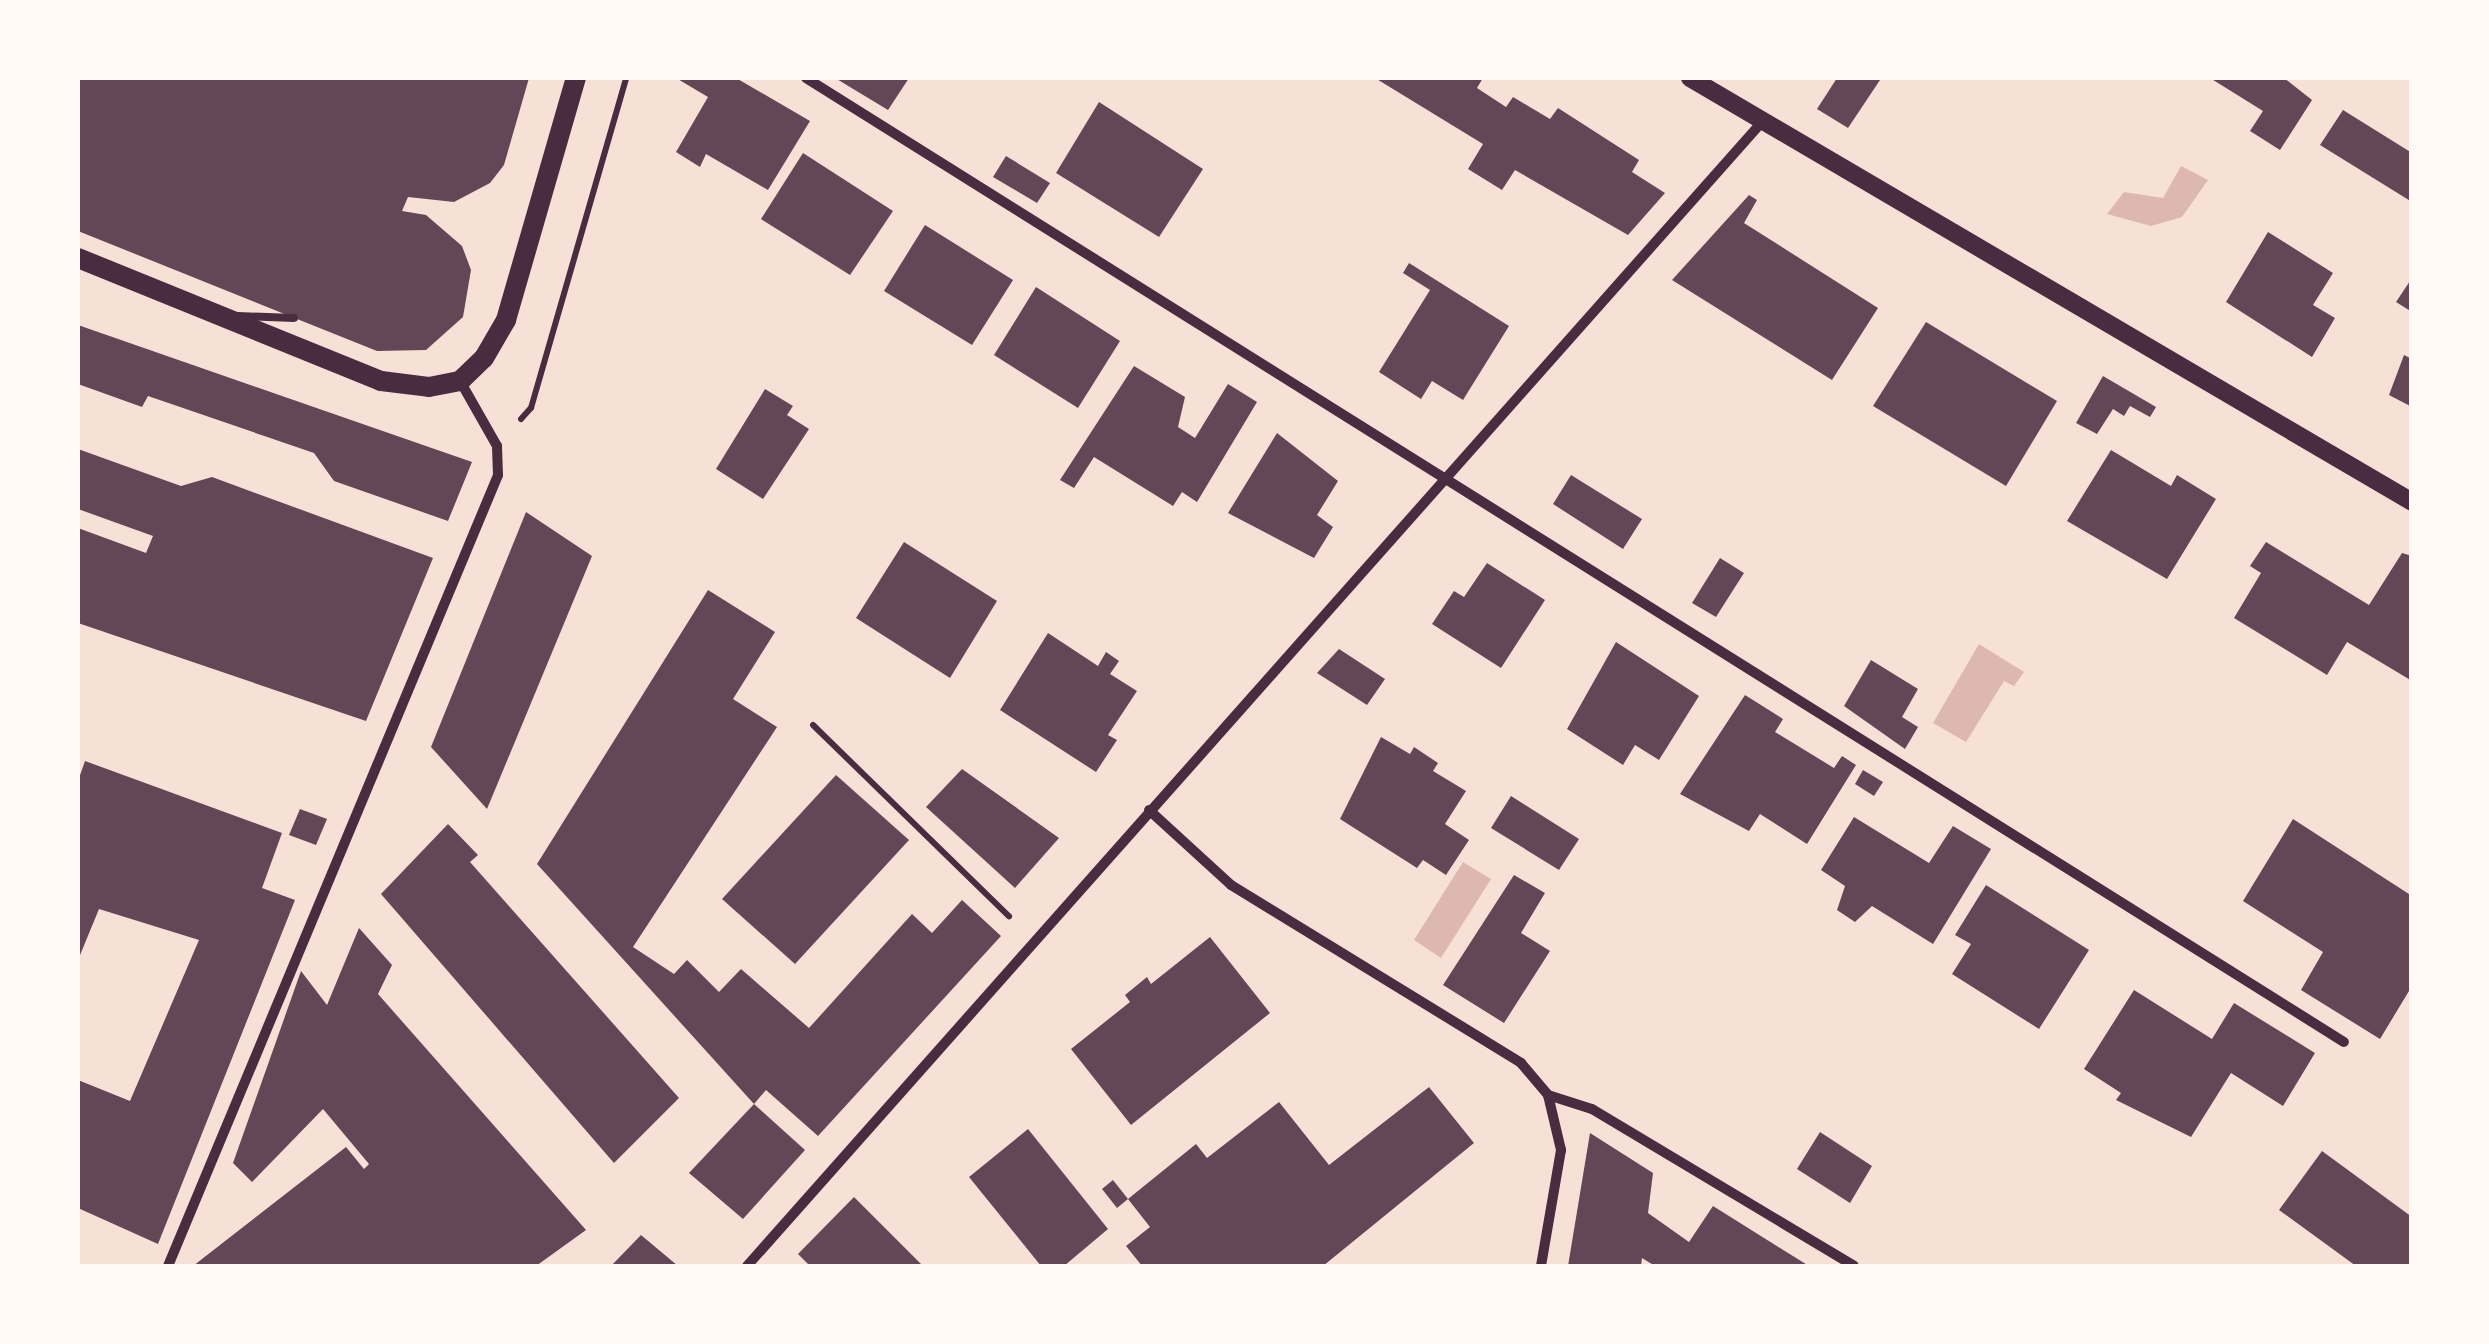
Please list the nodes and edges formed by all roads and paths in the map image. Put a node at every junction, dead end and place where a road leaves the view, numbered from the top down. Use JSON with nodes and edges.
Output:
{"nodes":[{"id":1,"x":576,"y":78,"type":"edge"},
{"id":2,"x":626,"y":78,"type":"edge"},
{"id":3,"x":806,"y":78,"type":"edge"},
{"id":4,"x":1690,"y":78,"type":"edge"},
{"id":5,"x":1761,"y":123,"type":"junction"},
{"id":6,"x":78,"y":258,"type":"edge"},
{"id":7,"x":219,"y":316,"type":"junction"},
{"id":8,"x":294,"y":318,"type":"dead end"},
{"id":9,"x":460,"y":381,"type":"junction"},
{"id":10,"x":497,"y":446,"type":"junction"},
{"id":11,"x":1446,"y":484,"type":"junction"},
{"id":12,"x":2412,"y":502,"type":"edge"},
{"id":13,"x":813,"y":726,"type":"dead end"},
{"id":14,"x":1149,"y":810,"type":"junction"},
{"id":15,"x":1035,"y":941,"type":"junction"},
{"id":16,"x":2344,"y":1042,"type":"dead end"},
{"id":17,"x":1548,"y":1095,"type":"junction"},
{"id":18,"x":168,"y":1266,"type":"edge"},
{"id":19,"x":748,"y":1266,"type":"edge"},
{"id":20,"x":1540,"y":1266,"type":"edge"},
{"id":21,"x":1854,"y":1266,"type":"edge"}],
"edges":[{"from":1,"to":9,"type":"main road"},
{"from":2,"to":10,"type":"path"},
{"from":3,"to":11,"type":"street"},
{"from":4,"to":5,"type":"street"},
{"from":5,"to":11,"type":"street"},
{"from":5,"to":12,"type":"street"},
{"from":6,"to":7,"type":"main road"},
{"from":7,"to":8,"type":"lane"},
{"from":7,"to":9,"type":"main road"},
{"from":9,"to":10,"type":"street"},
{"from":10,"to":18,"type":"street"},
{"from":11,"to":14,"type":"street"},
{"from":11,"to":16,"type":"street"},
{"from":13,"to":15,"type":"path"},
{"from":14,"to":15,"type":"street"},
{"from":14,"to":17,"type":"street"},
{"from":15,"to":19,"type":"street"},
{"from":17,"to":20,"type":"street"},
{"from":17,"to":21,"type":"street"}]}
